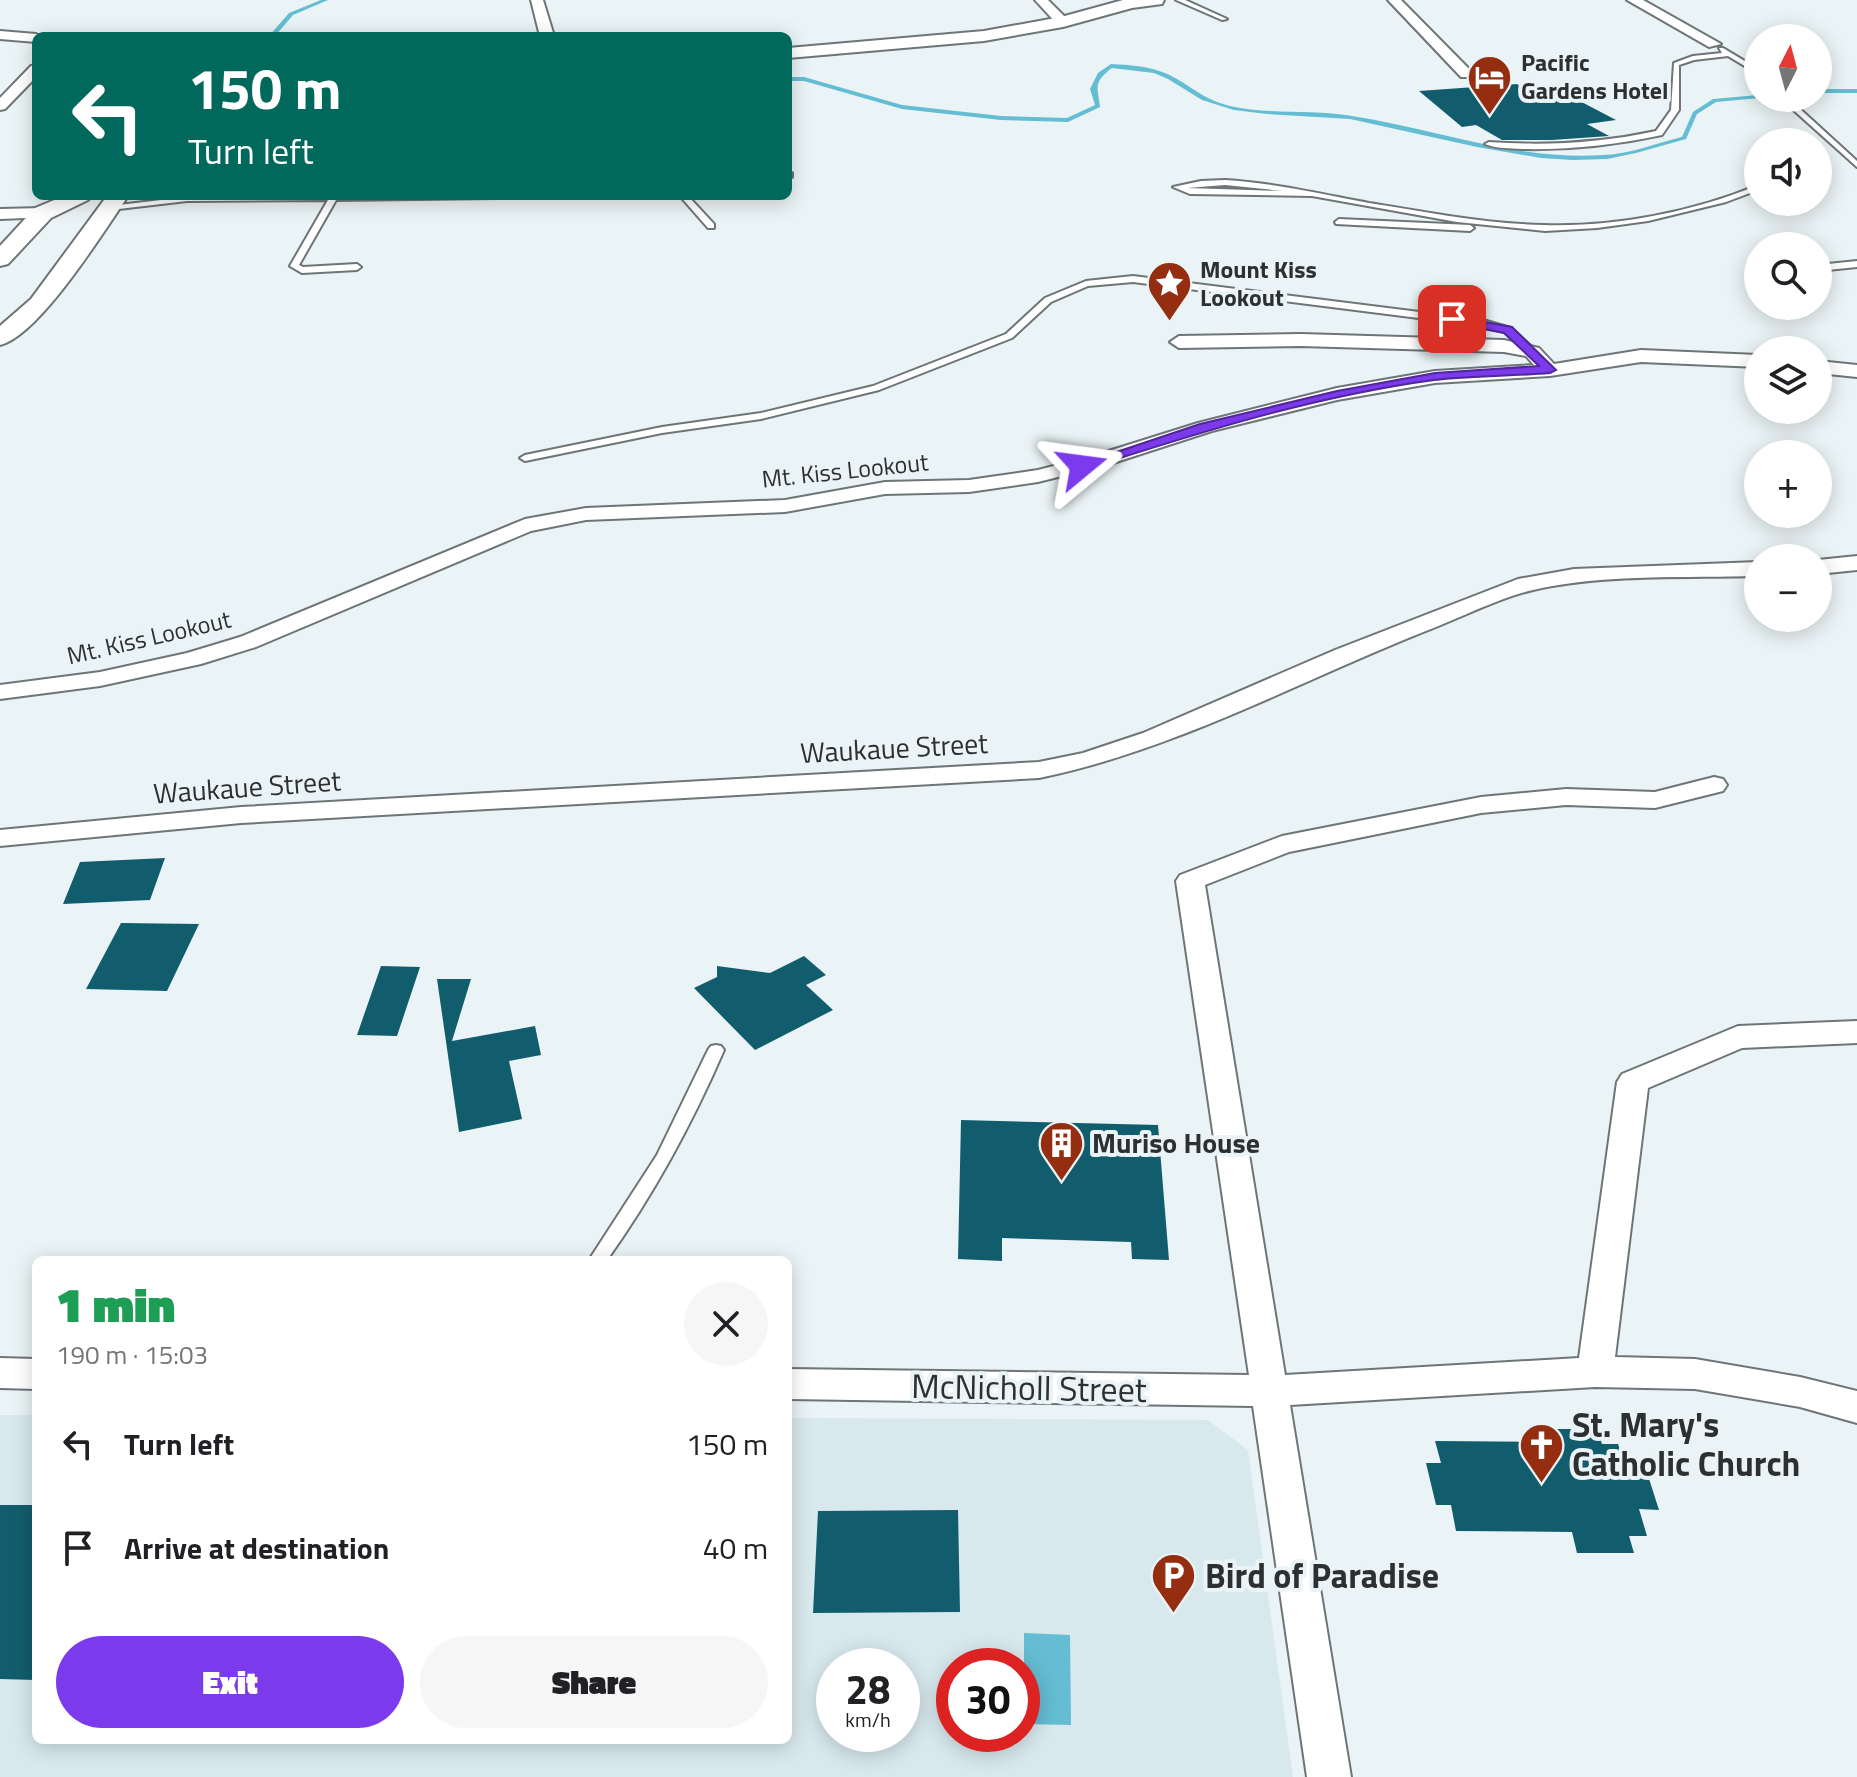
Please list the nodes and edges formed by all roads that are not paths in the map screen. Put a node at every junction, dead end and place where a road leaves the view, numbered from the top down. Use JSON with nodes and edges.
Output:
{"nodes":[{"id":1,"x":537,"y":0,"type":"edge"},
{"id":2,"x":1041,"y":0,"type":"edge"},
{"id":3,"x":1156,"y":0,"type":"edge"},
{"id":4,"x":1179,"y":0,"type":"edge"},
{"id":5,"x":1394,"y":0,"type":"edge"},
{"id":6,"x":1633,"y":0,"type":"edge"},
{"id":7,"x":1224,"y":19,"type":"dead end"},
{"id":8,"x":1063,"y":22,"type":"junction"},
{"id":9,"x":546,"y":32,"type":"edge"},
{"id":10,"x":0,"y":35,"type":"edge"},
{"id":11,"x":32,"y":38,"type":"edge"},
{"id":12,"x":1714,"y":44,"type":"joint"},
{"id":13,"x":792,"y":53,"type":"edge"},
{"id":14,"x":1728,"y":54,"type":"junction"},
{"id":15,"x":1744,"y":64,"type":"edge"},
{"id":16,"x":32,"y":73,"type":"edge"},
{"id":17,"x":1466,"y":74,"type":"dead end"},
{"id":18,"x":0,"y":106,"type":"edge"},
{"id":19,"x":1798,"y":112,"type":"edge"},
{"id":20,"x":1814,"y":128,"type":"edge"},
{"id":21,"x":1489,"y":144,"type":"dead end"},
{"id":22,"x":1832,"y":144,"type":"edge"},
{"id":23,"x":1857,"y":165,"type":"edge"},
{"id":24,"x":1316,"y":194,"type":"junction"},
{"id":25,"x":1744,"y":194,"type":"edge"},
{"id":26,"x":72,"y":200,"type":"edge"},
{"id":27,"x":163,"y":200,"type":"edge"},
{"id":28,"x":332,"y":200,"type":"edge"},
{"id":29,"x":688,"y":200,"type":"edge"},
{"id":30,"x":114,"y":202,"type":"edge"},
{"id":31,"x":43,"y":213,"type":"junction"},
{"id":32,"x":0,"y":214,"type":"edge"},
{"id":33,"x":1339,"y":222,"type":"dead end"},
{"id":34,"x":711,"y":226,"type":"dead end"},
{"id":35,"x":1545,"y":228,"type":"junction"},
{"id":36,"x":0,"y":259,"type":"edge"},
{"id":37,"x":1857,"y":264,"type":"edge"},
{"id":38,"x":357,"y":267,"type":"dead end"},
{"id":39,"x":1832,"y":267,"type":"edge"},
{"id":40,"x":0,"y":338,"type":"edge"},
{"id":41,"x":1179,"y":342,"type":"dead end"},
{"id":42,"x":1532,"y":352,"type":"junction"},
{"id":43,"x":1744,"y":360,"type":"edge"},
{"id":44,"x":1832,"y":368,"type":"edge"},
{"id":45,"x":1550,"y":370,"type":"junction"},
{"id":46,"x":1857,"y":371,"type":"edge"},
{"id":47,"x":525,"y":458,"type":"dead end"},
{"id":48,"x":1857,"y":563,"type":"edge"},
{"id":49,"x":1832,"y":566,"type":"edge"},
{"id":50,"x":1744,"y":570,"type":"edge"},
{"id":51,"x":0,"y":692,"type":"edge"},
{"id":52,"x":1714,"y":785,"type":"dead end"},
{"id":53,"x":0,"y":838,"type":"edge"},
{"id":54,"x":1857,"y":1032,"type":"edge"},
{"id":55,"x":716,"y":1050,"type":"dead end"},
{"id":56,"x":601,"y":1256,"type":"edge"},
{"id":57,"x":1595,"y":1372,"type":"junction"},
{"id":58,"x":0,"y":1373,"type":"edge"},
{"id":59,"x":32,"y":1374,"type":"edge"},
{"id":60,"x":792,"y":1384,"type":"edge"},
{"id":61,"x":1270,"y":1391,"type":"junction"},
{"id":62,"x":1857,"y":1407,"type":"edge"},
{"id":63,"x":1329,"y":1777,"type":"edge"}],
"edges":[{"from":1,"to":9,"type":"street"},
{"from":2,"to":8,"type":"street"},
{"from":3,"to":8,"type":"street"},
{"from":4,"to":7,"type":"lane"},
{"from":5,"to":17,"type":"street"},
{"from":6,"to":12,"type":"street"},
{"from":8,"to":13,"type":"street"},
{"from":10,"to":11,"type":"street"},
{"from":12,"to":14,"type":"lane"},
{"from":14,"to":15,"type":"lane"},
{"from":14,"to":21,"type":"lane"},
{"from":16,"to":18,"type":"street"},
{"from":19,"to":20,"type":"lane"},
{"from":22,"to":23,"type":"lane"},
{"from":24,"to":24,"type":"lane"},
{"from":24,"to":35,"type":"lane"},
{"from":25,"to":35,"type":"lane"},
{"from":26,"to":31,"type":"street"},
{"from":27,"to":30,"type":"lane"},
{"from":28,"to":38,"type":"lane"},
{"from":29,"to":34,"type":"lane"},
{"from":30,"to":40,"type":"street"},
{"from":31,"to":32,"type":"street"},
{"from":31,"to":36,"type":"street"},
{"from":33,"to":35,"type":"lane"},
{"from":37,"to":39,"type":"lane"},
{"from":41,"to":42,"type":"street"},
{"from":42,"to":45,"type":"street"},
{"from":42,"to":47,"type":"lane"},
{"from":43,"to":45,"type":"street","name":"Mt. Kiss Lookout"},
{"from":44,"to":46,"type":"street"},
{"from":45,"to":51,"type":"street","name":"Mt. Kiss Lookout"},
{"from":48,"to":49,"type":"street"},
{"from":50,"to":53,"type":"street","name":"Waukaue Street"},
{"from":52,"to":61,"type":"street"},
{"from":54,"to":57,"type":"street"},
{"from":55,"to":56,"type":"lane"},
{"from":57,"to":61,"type":"street","name":"McNicholl Street"},
{"from":57,"to":62,"type":"street","name":"McNicholl Street"},
{"from":58,"to":59,"type":"street"},
{"from":60,"to":61,"type":"street","name":"McNicholl Street"},
{"from":61,"to":63,"type":"street"}]}
